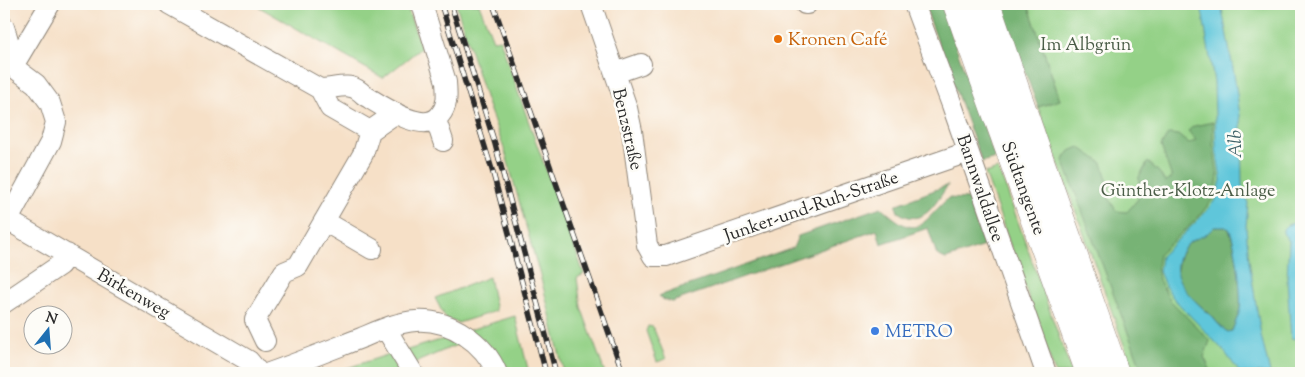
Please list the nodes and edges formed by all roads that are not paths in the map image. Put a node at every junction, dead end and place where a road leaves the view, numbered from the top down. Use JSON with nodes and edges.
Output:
{"nodes":[{"id":1,"x":50,"y":4,"type":"edge"},
{"id":2,"x":169,"y":4,"type":"edge"},
{"id":3,"x":422,"y":4,"type":"edge"},
{"id":4,"x":591,"y":4,"type":"edge"},
{"id":5,"x":914,"y":4,"type":"edge"},
{"id":6,"x":957,"y":4,"type":"edge"},
{"id":7,"x":986,"y":4,"type":"edge"},
{"id":8,"x":4,"y":27,"type":"edge"},
{"id":9,"x":4,"y":46,"type":"edge"},
{"id":10,"x":9,"y":63,"type":"edge"},
{"id":11,"x":641,"y":64,"type":"dead end"},
{"id":12,"x":615,"y":73,"type":"junction"},
{"id":13,"x":320,"y":90,"type":"junction"},
{"id":14,"x":396,"y":113,"type":"junction"},
{"id":15,"x":436,"y":120,"type":"junction"},
{"id":16,"x":370,"y":131,"type":"junction"},
{"id":17,"x":442,"y":140,"type":"dead end"},
{"id":18,"x":968,"y":152,"type":"junction"},
{"id":19,"x":6,"y":219,"type":"edge"},
{"id":20,"x":324,"y":221,"type":"junction"},
{"id":21,"x":372,"y":249,"type":"dead end"},
{"id":22,"x":67,"y":254,"type":"junction"},
{"id":23,"x":653,"y":256,"type":"joint"},
{"id":24,"x":4,"y":303,"type":"edge"},
{"id":25,"x":386,"y":329,"type":"junction"},
{"id":26,"x":265,"y":341,"type":"dead end"},
{"id":27,"x":259,"y":373,"type":"edge"},
{"id":28,"x":269,"y":373,"type":"edge"},
{"id":29,"x":413,"y":373,"type":"edge"},
{"id":30,"x":497,"y":373,"type":"edge"},
{"id":31,"x":1046,"y":373,"type":"edge"},
{"id":32,"x":1090,"y":373,"type":"edge"},
{"id":33,"x":1115,"y":373,"type":"edge"}],
"edges":[{"from":1,"to":10,"type":"street"},
{"from":2,"to":13,"type":"street"},
{"from":3,"to":15,"type":"street"},
{"from":4,"to":12,"type":"street","name":"Benzstraße"},
{"from":5,"to":18,"type":"street","name":"Bannwaldallee"},
{"from":6,"to":32,"type":"highway","name":"Südtangente"},
{"from":7,"to":33,"type":"highway","name":"Südtangente"},
{"from":8,"to":9,"type":"street"},
{"from":10,"to":19,"type":"street"},
{"from":11,"to":12,"type":"street"},
{"from":12,"to":23,"type":"street","name":"Benzstraße"},
{"from":13,"to":14,"type":"street"},
{"from":13,"to":16,"type":"street"},
{"from":14,"to":15,"type":"street"},
{"from":14,"to":16,"type":"street"},
{"from":15,"to":17,"type":"street"},
{"from":16,"to":20,"type":"street"},
{"from":18,"to":23,"type":"street","name":"Junker-und-Ruh-Straße"},
{"from":18,"to":31,"type":"street","name":"Bannwaldallee"},
{"from":19,"to":22,"type":"street","name":"Birkenweg"},
{"from":20,"to":21,"type":"street"},
{"from":20,"to":26,"type":"street"},
{"from":22,"to":24,"type":"street"},
{"from":22,"to":27,"type":"street","name":"Birkenweg"},
{"from":25,"to":28,"type":"street"},
{"from":25,"to":29,"type":"street"},
{"from":25,"to":30,"type":"street"}]}
